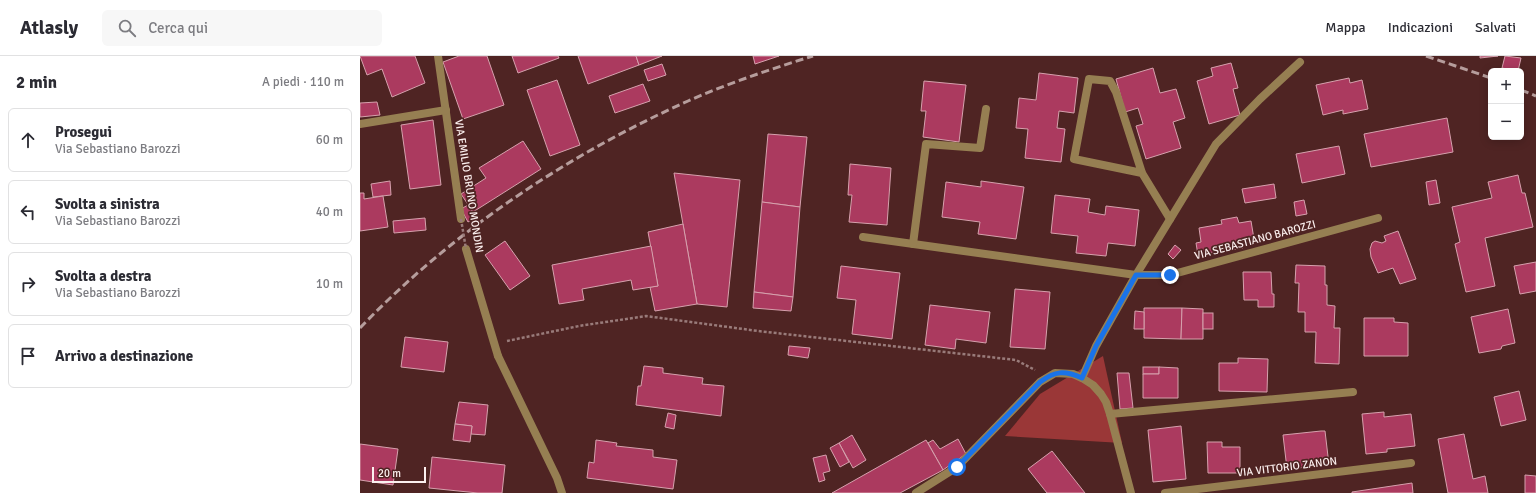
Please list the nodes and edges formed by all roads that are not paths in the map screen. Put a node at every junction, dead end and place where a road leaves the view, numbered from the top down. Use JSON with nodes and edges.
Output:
{"nodes":[{"id":1,"x":438,"y":56,"type":"edge"},
{"id":2,"x":1300,"y":62,"type":"dead end"},
{"id":3,"x":986,"y":109,"type":"dead end"},
{"id":4,"x":446,"y":110,"type":"junction"},
{"id":5,"x":360,"y":124,"type":"edge"},
{"id":6,"x":1142,"y":173,"type":"junction"},
{"id":7,"x":1378,"y":218,"type":"dead end"},
{"id":8,"x":462,"y":219,"type":"road end"},
{"id":9,"x":1170,"y":219,"type":"junction"},
{"id":10,"x":863,"y":237,"type":"dead end"},
{"id":11,"x":913,"y":244,"type":"junction"},
{"id":12,"x":466,"y":249,"type":"road end"},
{"id":13,"x":1136,"y":275,"type":"junction"},
{"id":14,"x":1082,"y":378,"type":"junction"},
{"id":15,"x":1353,"y":392,"type":"dead end"},
{"id":16,"x":1110,"y":414,"type":"junction"},
{"id":17,"x":1411,"y":463,"type":"dead end"},
{"id":18,"x":562,"y":493,"type":"edge"},
{"id":19,"x":916,"y":493,"type":"edge"},
{"id":20,"x":1131,"y":493,"type":"edge"},
{"id":21,"x":1165,"y":493,"type":"edge"}],
"edges":[{"from":1,"to":4,"type":"street","name":"VIA EMILIO BRUNO MONDIN"},
{"from":2,"to":9,"type":"street"},
{"from":3,"to":11,"type":"street"},
{"from":4,"to":5,"type":"street"},
{"from":4,"to":8,"type":"street","name":"VIA EMILIO BRUNO MONDIN"},
{"from":6,"to":6,"type":"street"},
{"from":6,"to":9,"type":"street"},
{"from":7,"to":13,"type":"street","name":"VIA SEBASTIANO BAROZZI"},
{"from":9,"to":13,"type":"street"},
{"from":10,"to":11,"type":"street","name":"VIA SEBASTIANO BAROZZI"},
{"from":11,"to":13,"type":"street","name":"VIA SEBASTIANO BAROZZI"},
{"from":12,"to":18,"type":"street","name":"VIA EMILIO BRUNO MONDIN"},
{"from":13,"to":14,"type":"street"},
{"from":14,"to":16,"type":"street"},
{"from":14,"to":19,"type":"street"},
{"from":15,"to":16,"type":"street"},
{"from":16,"to":20,"type":"street"},
{"from":17,"to":21,"type":"street","name":"VIA VITTORIO ZANON"}]}
